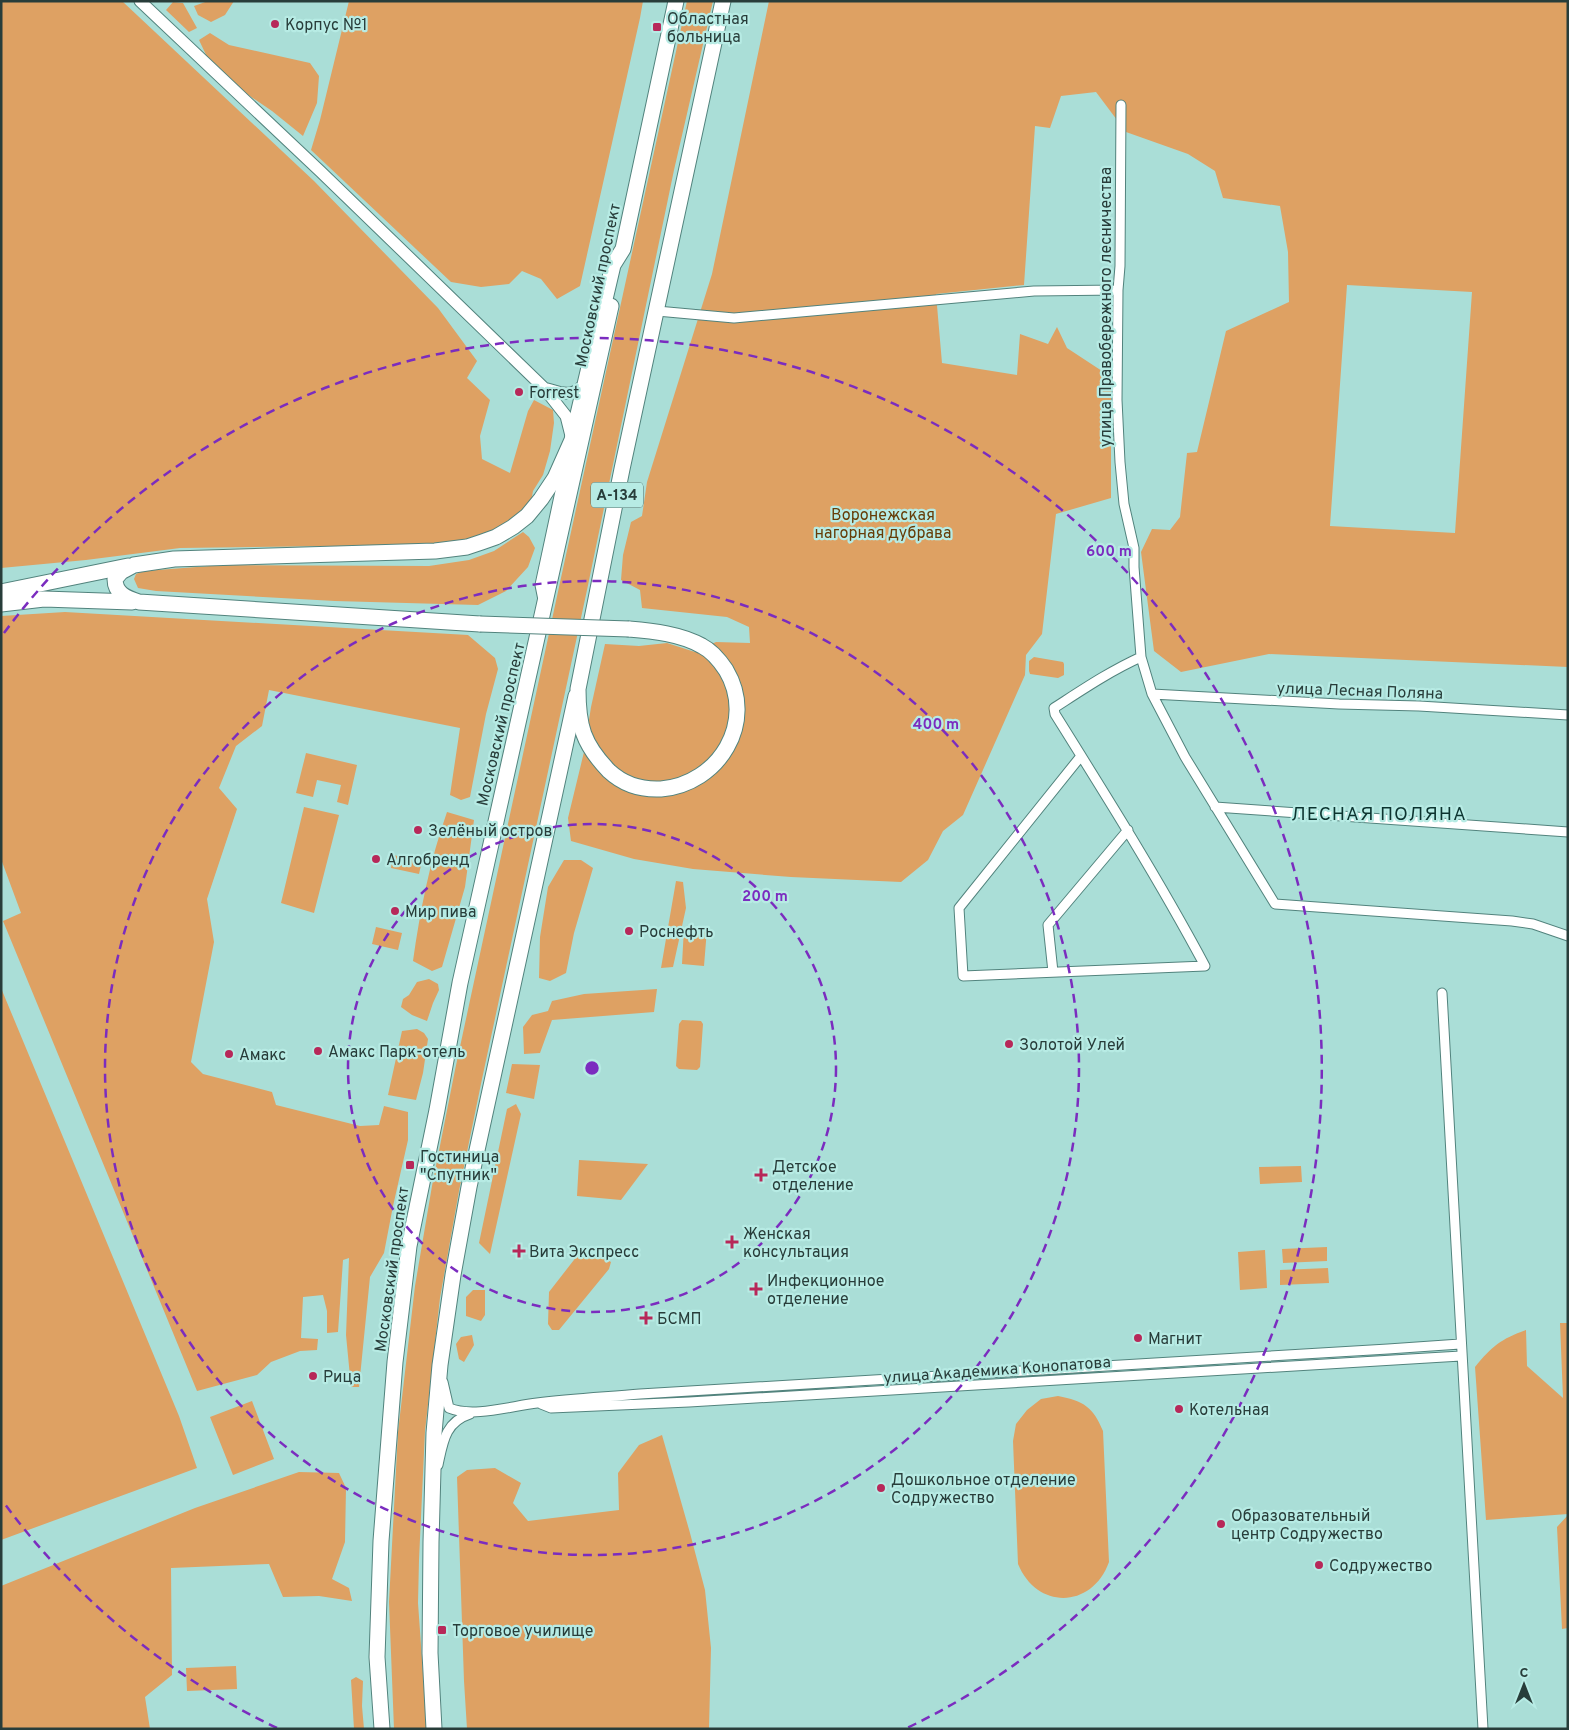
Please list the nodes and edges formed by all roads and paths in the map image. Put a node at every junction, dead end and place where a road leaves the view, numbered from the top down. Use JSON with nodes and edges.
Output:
{"nodes":[{"id":1,"x":140,"y":1,"type":"edge"},
{"id":2,"x":676,"y":1,"type":"edge"},
{"id":3,"x":723,"y":1,"type":"edge"},
{"id":4,"x":1121,"y":105,"type":"dead end"},
{"id":5,"x":623,"y":249,"type":"junction"},
{"id":6,"x":1118,"y":290,"type":"junction"},
{"id":7,"x":657,"y":311,"type":"junction"},
{"id":8,"x":585,"y":383,"type":"junction"},
{"id":9,"x":544,"y":388,"type":"junction"},
{"id":10,"x":572,"y":440,"type":"junction"},
{"id":11,"x":134,"y":565,"type":"junction"},
{"id":12,"x":1,"y":592,"type":"edge"},
{"id":13,"x":139,"y":602,"type":"junction"},
{"id":14,"x":1,"y":604,"type":"edge"},
{"id":15,"x":545,"y":607,"type":"junction"},
{"id":16,"x":1141,"y":657,"type":"junction"},
{"id":17,"x":578,"y":689,"type":"junction"},
{"id":18,"x":1152,"y":694,"type":"junction"},
{"id":19,"x":1568,"y":715,"type":"edge"},
{"id":20,"x":1081,"y":756,"type":"junction"},
{"id":21,"x":1215,"y":807,"type":"junction"},
{"id":22,"x":1128,"y":830,"type":"junction"},
{"id":23,"x":1568,"y":832,"type":"edge"},
{"id":24,"x":1568,"y":936,"type":"edge"},
{"id":25,"x":1053,"y":972,"type":"junction"},
{"id":26,"x":1442,"y":993,"type":"dead end"},
{"id":27,"x":1460,"y":1344,"type":"junction"},
{"id":28,"x":1461,"y":1356,"type":"junction"},
{"id":29,"x":440,"y":1365,"type":"junction"},
{"id":30,"x":536,"y":1403,"type":"junction"},
{"id":31,"x":478,"y":1411,"type":"junction"},
{"id":32,"x":432,"y":1493,"type":"junction"},
{"id":33,"x":382,"y":1729,"type":"edge"},
{"id":34,"x":434,"y":1729,"type":"edge"},
{"id":35,"x":1483,"y":1729,"type":"edge"}],
"edges":[{"from":1,"to":9,"type":"street"},
{"from":2,"to":5,"type":"main road","name":"Московский проспект"},
{"from":3,"to":7,"type":"main road","number":"А-134"},
{"from":4,"to":6,"type":"street","name":"улица Правобережного лесничества"},
{"from":5,"to":8,"type":"main road"},
{"from":5,"to":15,"type":"main road","name":"Московский проспект"},
{"from":6,"to":7,"type":"street"},
{"from":6,"to":16,"type":"street","name":"улица Правобережного лесничества"},
{"from":7,"to":17,"type":"main road","number":"А-134"},
{"from":8,"to":9,"type":"street"},
{"from":8,"to":10,"type":"main road"},
{"from":9,"to":10,"type":"street"},
{"from":10,"to":11,"type":"main road"},
{"from":10,"to":15,"type":"street"},
{"from":11,"to":12,"type":"main road"},
{"from":11,"to":13,"type":"main road"},
{"from":13,"to":14,"type":"main road"},
{"from":13,"to":17,"type":"main road","bridge":true},
{"from":15,"to":33,"type":"main road","name":"Московский проспект"},
{"from":16,"to":18,"type":"street"},
{"from":16,"to":20,"type":"street"},
{"from":17,"to":29,"type":"main road"},
{"from":18,"to":19,"type":"street","name":"улица Лесная Поляна"},
{"from":18,"to":21,"type":"street"},
{"from":20,"to":22,"type":"street"},
{"from":20,"to":25,"type":"street"},
{"from":21,"to":23,"type":"street"},
{"from":21,"to":24,"type":"street"},
{"from":22,"to":25,"type":"street"},
{"from":22,"to":25,"type":"street"},
{"from":26,"to":27,"type":"street"},
{"from":27,"to":28,"type":"street"},
{"from":27,"to":30,"type":"street","name":"улица Академика Конопатова"},
{"from":28,"to":30,"type":"street","name":"улица Академика Конопатова"},
{"from":28,"to":35,"type":"street"},
{"from":29,"to":31,"type":"street"},
{"from":29,"to":32,"type":"main road"},
{"from":30,"to":31,"type":"street","name":"улица Академика Конопатова"},
{"from":31,"to":32,"type":"street"},
{"from":32,"to":34,"type":"main road"}]}
